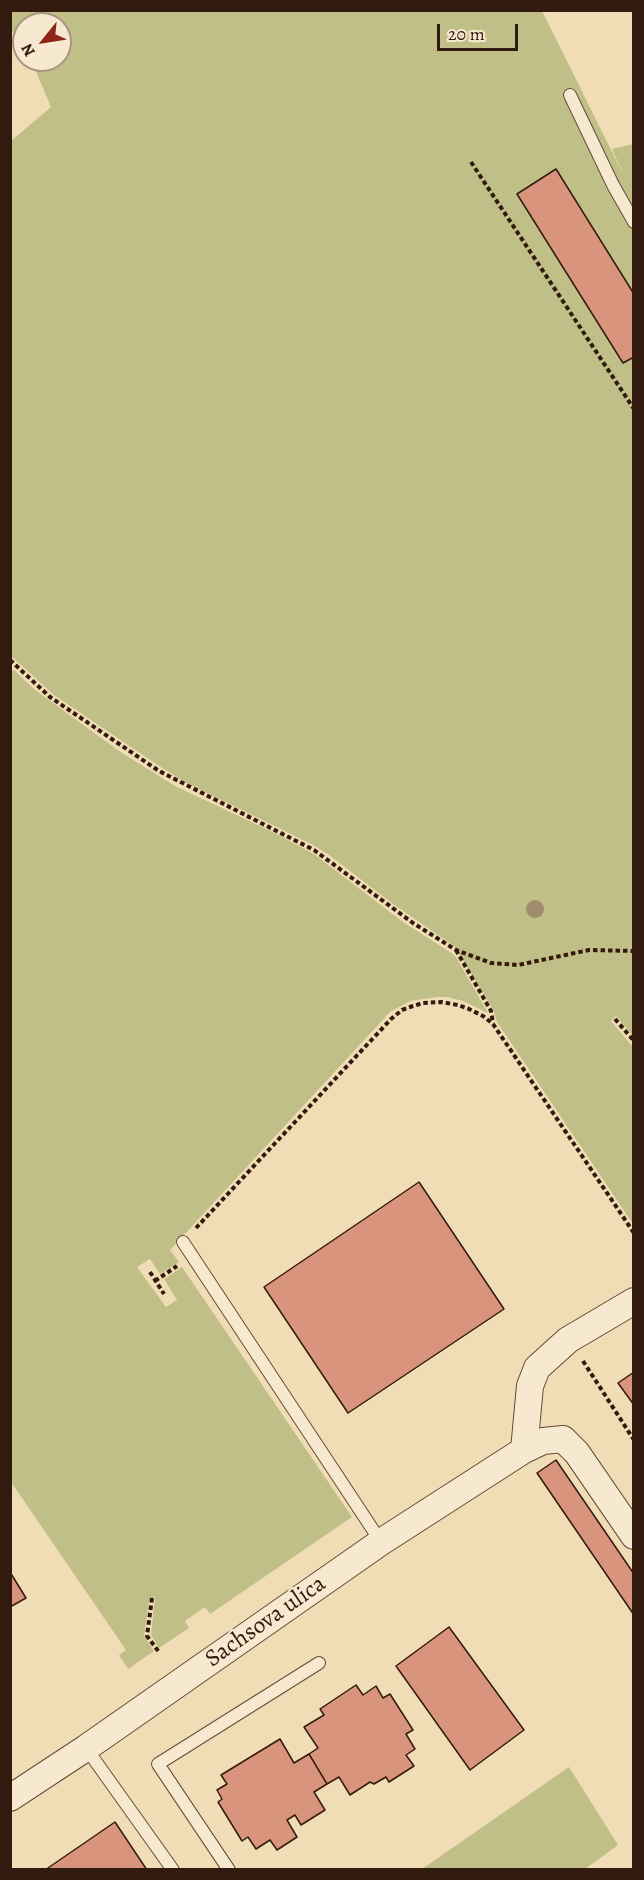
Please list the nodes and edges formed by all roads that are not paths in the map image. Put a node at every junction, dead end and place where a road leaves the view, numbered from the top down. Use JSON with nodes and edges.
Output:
{"nodes":[{"id":1,"x":570,"y":95,"type":"dead end"},
{"id":2,"x":633,"y":222,"type":"edge"},
{"id":3,"x":183,"y":1242,"type":"road end"},
{"id":4,"x":633,"y":1301,"type":"edge"},
{"id":5,"x":524,"y":1450,"type":"junction"},
{"id":6,"x":633,"y":1536,"type":"edge"},
{"id":7,"x":381,"y":1542,"type":"junction"},
{"id":8,"x":319,"y":1663,"type":"dead end"},
{"id":9,"x":86,"y":1748,"type":"junction"},
{"id":10,"x":13,"y":1791,"type":"edge"},
{"id":11,"x":173,"y":1869,"type":"edge"},
{"id":12,"x":229,"y":1869,"type":"edge"}],
"edges":[{"from":1,"to":2,"type":"lane"},
{"from":3,"to":7,"type":"lane"},
{"from":4,"to":5,"type":"street"},
{"from":5,"to":6,"type":"street","name":"Sachsova ulica"},
{"from":5,"to":7,"type":"street","name":"Sachsova ulica"},
{"from":7,"to":9,"type":"street","name":"Sachsova ulica"},
{"from":8,"to":12,"type":"lane"},
{"from":9,"to":10,"type":"street","name":"Sachsova ulica"},
{"from":9,"to":11,"type":"lane"}]}
